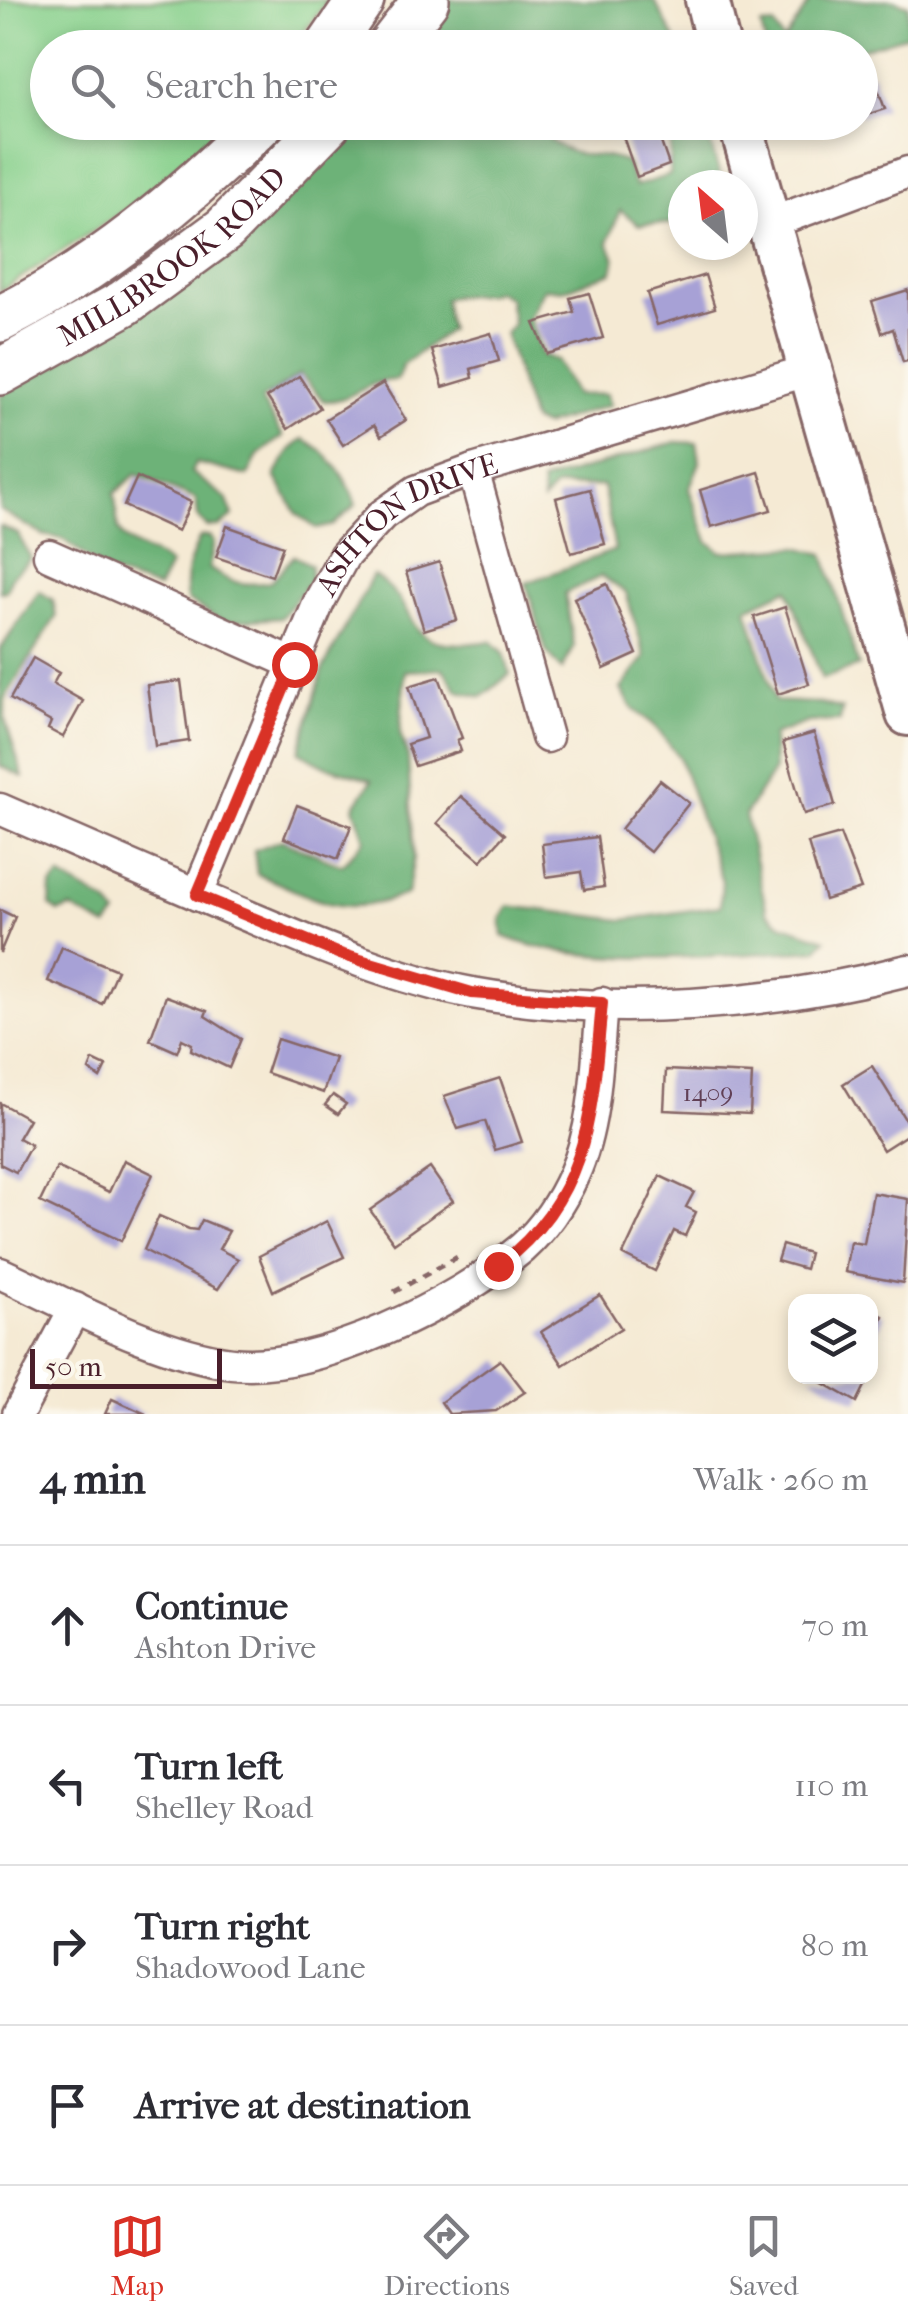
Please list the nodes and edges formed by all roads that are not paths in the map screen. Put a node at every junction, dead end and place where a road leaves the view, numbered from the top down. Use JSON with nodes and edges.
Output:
{"nodes":[{"id":1,"x":362,"y":0,"type":"edge"},
{"id":2,"x":426,"y":0,"type":"edge"},
{"id":3,"x":707,"y":0,"type":"edge"},
{"id":4,"x":341,"y":30,"type":"edge"},
{"id":5,"x":402,"y":30,"type":"edge"},
{"id":6,"x":715,"y":30,"type":"edge"},
{"id":7,"x":244,"y":140,"type":"edge"},
{"id":8,"x":311,"y":140,"type":"edge"},
{"id":9,"x":745,"y":140,"type":"edge"},
{"id":10,"x":908,"y":172,"type":"edge"},
{"id":11,"x":768,"y":224,"type":"junction"},
{"id":12,"x":0,"y":318,"type":"edge"},
{"id":13,"x":810,"y":370,"type":"junction"},
{"id":14,"x":0,"y":372,"type":"edge"},
{"id":15,"x":473,"y":470,"type":"junction"},
{"id":16,"x":49,"y":555,"type":"dead end"},
{"id":17,"x":900,"y":656,"type":"edge"},
{"id":18,"x":294,"y":664,"type":"junction"},
{"id":19,"x":908,"y":714,"type":"edge"},
{"id":20,"x":547,"y":737,"type":"dead end"},
{"id":21,"x":0,"y":809,"type":"edge"},
{"id":22,"x":197,"y":895,"type":"junction"},
{"id":23,"x":908,"y":970,"type":"edge"},
{"id":24,"x":602,"y":1003,"type":"junction"},
{"id":25,"x":0,"y":1273,"type":"edge"},
{"id":26,"x":75,"y":1308,"type":"junction"},
{"id":27,"x":18,"y":1414,"type":"edge"}],
"edges":[{"from":1,"to":4,"type":"main road"},
{"from":2,"to":5,"type":"main road"},
{"from":3,"to":6,"type":"main road"},
{"from":7,"to":12,"type":"main road"},
{"from":8,"to":14,"type":"main road","name":"MILLBROOK ROAD"},
{"from":9,"to":11,"type":"main road"},
{"from":10,"to":11,"type":"street"},
{"from":11,"to":13,"type":"main road"},
{"from":13,"to":15,"type":"street","name":"ASHTON DRIVE"},
{"from":13,"to":17,"type":"main road"},
{"from":15,"to":18,"type":"street","name":"ASHTON DRIVE"},
{"from":15,"to":20,"type":"street"},
{"from":16,"to":18,"type":"street"},
{"from":17,"to":19,"type":"main road"},
{"from":18,"to":22,"type":"street","name":"ASHTON DRIVE"},
{"from":21,"to":22,"type":"street"},
{"from":22,"to":24,"type":"street"},
{"from":23,"to":24,"type":"street"},
{"from":24,"to":26,"type":"street"},
{"from":25,"to":26,"type":"street"},
{"from":26,"to":27,"type":"street"}]}
